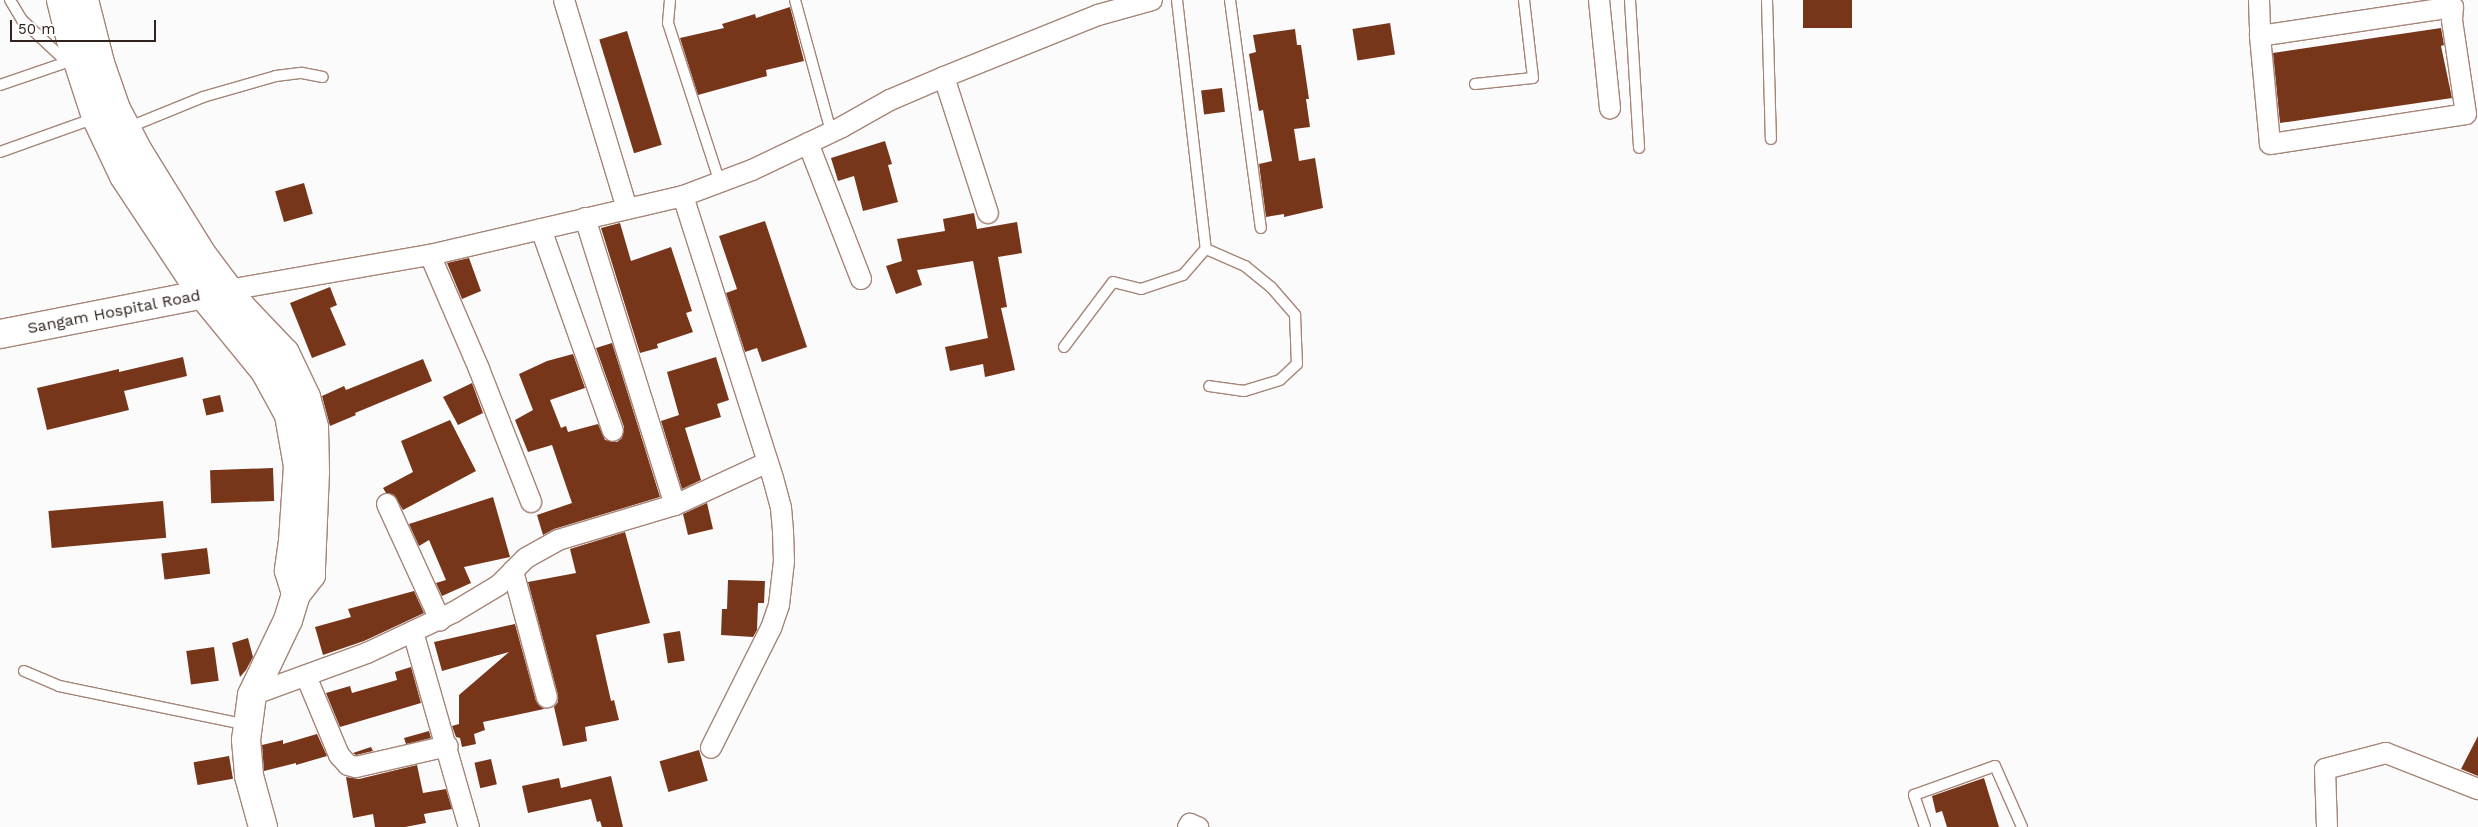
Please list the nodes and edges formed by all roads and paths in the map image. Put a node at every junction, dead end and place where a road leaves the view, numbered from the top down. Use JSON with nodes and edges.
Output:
{"nodes":[{"id":1,"x":10,"y":0,"type":"edge"},
{"id":2,"x":61,"y":0,"type":"edge"},
{"id":3,"x":84,"y":0,"type":"edge"},
{"id":4,"x":564,"y":0,"type":"edge"},
{"id":5,"x":670,"y":0,"type":"edge"},
{"id":6,"x":796,"y":0,"type":"edge"},
{"id":7,"x":1152,"y":0,"type":"edge"},
{"id":8,"x":1177,"y":0,"type":"edge"},
{"id":9,"x":1230,"y":0,"type":"edge"},
{"id":10,"x":1524,"y":0,"type":"edge"},
{"id":11,"x":1599,"y":0,"type":"edge"},
{"id":12,"x":1630,"y":0,"type":"edge"},
{"id":13,"x":1767,"y":0,"type":"edge"},
{"id":14,"x":2259,"y":0,"type":"edge"},
{"id":15,"x":2260,"y":36,"type":"junction"},
{"id":16,"x":944,"y":76,"type":"junction"},
{"id":17,"x":323,"y":77,"type":"dead end"},
{"id":18,"x":86,"y":78,"type":"junction"},
{"id":19,"x":1475,"y":84,"type":"dead end"},
{"id":20,"x":0,"y":86,"type":"edge"},
{"id":21,"x":1610,"y":108,"type":"dead end"},
{"id":22,"x":96,"y":117,"type":"junction"},
{"id":23,"x":126,"y":128,"type":"junction"},
{"id":24,"x":831,"y":132,"type":"junction"},
{"id":25,"x":1771,"y":139,"type":"dead end"},
{"id":26,"x":808,"y":143,"type":"junction"},
{"id":27,"x":1639,"y":148,"type":"dead end"},
{"id":28,"x":0,"y":152,"type":"edge"},
{"id":29,"x":720,"y":183,"type":"junction"},
{"id":30,"x":683,"y":196,"type":"junction"},
{"id":31,"x":627,"y":209,"type":"junction"},
{"id":32,"x":988,"y":213,"type":"dead end"},
{"id":33,"x":585,"y":218,"type":"junction"},
{"id":34,"x":1261,"y":228,"type":"dead end"},
{"id":35,"x":541,"y":229,"type":"junction"},
{"id":36,"x":1206,"y":249,"type":"junction"},
{"id":37,"x":430,"y":255,"type":"junction"},
{"id":38,"x":861,"y":279,"type":"dead end"},
{"id":39,"x":229,"y":290,"type":"junction"},
{"id":40,"x":202,"y":294,"type":"junction"},
{"id":41,"x":0,"y":334,"type":"edge"},
{"id":42,"x":1064,"y":347,"type":"dead end"},
{"id":43,"x":1209,"y":386,"type":"dead end"},
{"id":44,"x":613,"y":430,"type":"dead end"},
{"id":45,"x":768,"y":462,"type":"junction"},
{"id":46,"x":531,"y":502,"type":"dead end"},
{"id":47,"x":387,"y":504,"type":"dead end"},
{"id":48,"x":675,"y":505,"type":"junction"},
{"id":49,"x":513,"y":571,"type":"junction"},
{"id":50,"x":296,"y":594,"type":"junction"},
{"id":51,"x":440,"y":620,"type":"junction"},
{"id":52,"x":413,"y":632,"type":"junction"},
{"id":53,"x":24,"y":671,"type":"dead end"},
{"id":54,"x":306,"y":676,"type":"junction"},
{"id":55,"x":252,"y":695,"type":"junction"},
{"id":56,"x":547,"y":698,"type":"dead end"},
{"id":57,"x":248,"y":725,"type":"junction"},
{"id":58,"x":448,"y":746,"type":"junction"},
{"id":59,"x":711,"y":748,"type":"dead end"},
{"id":60,"x":2478,"y":789,"type":"edge"},
{"id":61,"x":262,"y":827,"type":"edge"},
{"id":62,"x":470,"y":827,"type":"edge"},
{"id":63,"x":1188,"y":827,"type":"edge"},
{"id":64,"x":1198,"y":827,"type":"edge"},
{"id":65,"x":1925,"y":827,"type":"edge"},
{"id":66,"x":2022,"y":827,"type":"edge"},
{"id":67,"x":2327,"y":827,"type":"edge"}],
"edges":[{"from":1,"to":18,"type":"lane"},
{"from":2,"to":18,"type":"main road"},
{"from":3,"to":18,"type":"main road"},
{"from":4,"to":31,"type":"street"},
{"from":5,"to":29,"type":"lane"},
{"from":6,"to":24,"type":"lane"},
{"from":7,"to":16,"type":"street"},
{"from":8,"to":36,"type":"lane"},
{"from":9,"to":34,"type":"lane"},
{"from":10,"to":19,"type":"lane"},
{"from":11,"to":21,"type":"street"},
{"from":12,"to":27,"type":"lane"},
{"from":13,"to":25,"type":"lane"},
{"from":14,"to":15,"type":"street"},
{"from":15,"to":15,"type":"street"},
{"from":16,"to":24,"type":"street"},
{"from":16,"to":32,"type":"street"},
{"from":17,"to":23,"type":"lane"},
{"from":18,"to":20,"type":"lane"},
{"from":18,"to":22,"type":"main road"},
{"from":18,"to":23,"type":"main road"},
{"from":22,"to":28,"type":"lane"},
{"from":22,"to":40,"type":"main road"},
{"from":23,"to":39,"type":"main road"},
{"from":24,"to":26,"type":"street"},
{"from":26,"to":29,"type":"street"},
{"from":26,"to":38,"type":"street"},
{"from":29,"to":30,"type":"street"},
{"from":30,"to":31,"type":"street"},
{"from":30,"to":45,"type":"street"},
{"from":31,"to":33,"type":"street"},
{"from":33,"to":35,"type":"street"},
{"from":33,"to":48,"type":"street"},
{"from":35,"to":37,"type":"street"},
{"from":35,"to":44,"type":"street"},
{"from":36,"to":42,"type":"lane"},
{"from":36,"to":43,"type":"lane"},
{"from":37,"to":39,"type":"street"},
{"from":37,"to":46,"type":"street"},
{"from":39,"to":40,"type":"main road","name":"Sangam Hospital Road"},
{"from":39,"to":50,"type":"main road"},
{"from":40,"to":41,"type":"main road","name":"Sangam Hospital Road"},
{"from":40,"to":50,"type":"main road"},
{"from":45,"to":48,"type":"street"},
{"from":45,"to":59,"type":"street"},
{"from":47,"to":51,"type":"street"},
{"from":48,"to":49,"type":"street"},
{"from":49,"to":51,"type":"street"},
{"from":49,"to":56,"type":"street"},
{"from":50,"to":55,"type":"main road"},
{"from":51,"to":52,"type":"street"},
{"from":52,"to":54,"type":"street"},
{"from":52,"to":58,"type":"street"},
{"from":53,"to":57,"type":"lane"},
{"from":54,"to":55,"type":"street"},
{"from":54,"to":58,"type":"street"},
{"from":55,"to":57,"type":"main road"},
{"from":57,"to":61,"type":"main road"},
{"from":58,"to":62,"type":"street"},
{"from":60,"to":67,"type":"street"},
{"from":63,"to":64,"type":"street"},
{"from":65,"to":66,"type":"lane"}]}
